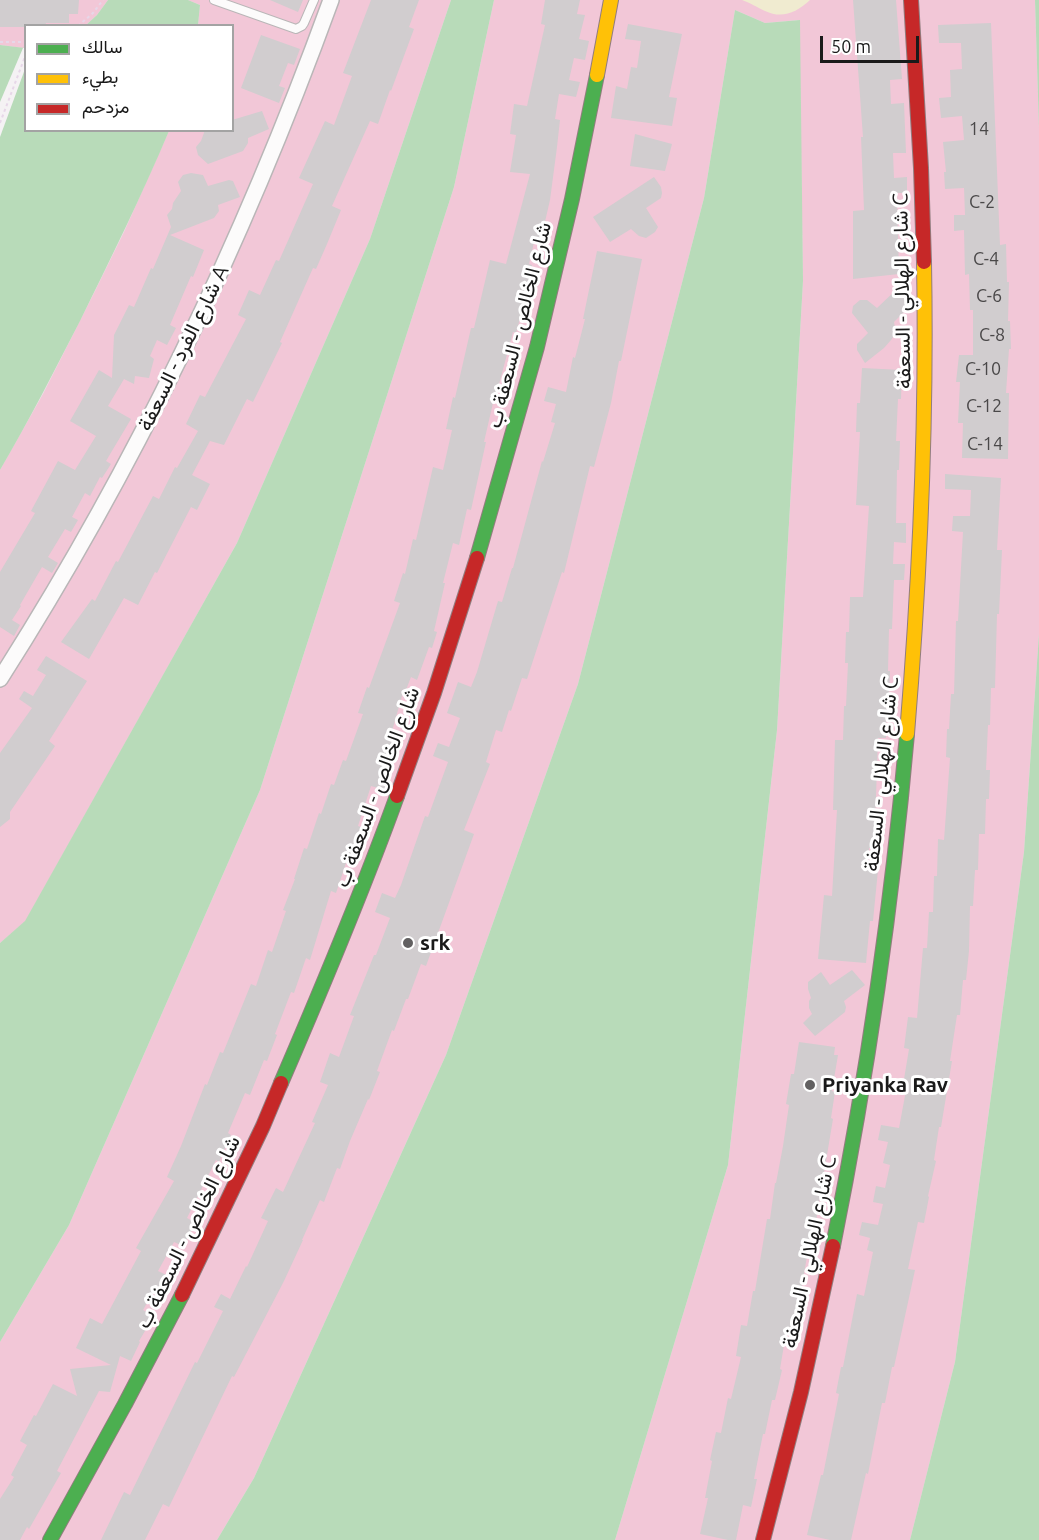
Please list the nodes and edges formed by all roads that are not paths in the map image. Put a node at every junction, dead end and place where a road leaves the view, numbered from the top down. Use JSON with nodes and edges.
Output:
{"nodes":[{"id":1,"x":214,"y":0,"type":"edge"},
{"id":2,"x":314,"y":0,"type":"edge"},
{"id":3,"x":331,"y":0,"type":"edge"},
{"id":4,"x":610,"y":0,"type":"edge"},
{"id":5,"x":911,"y":0,"type":"edge"},
{"id":6,"x":0,"y":679,"type":"edge"},
{"id":7,"x":50,"y":1540,"type":"edge"},
{"id":8,"x":763,"y":1540,"type":"edge"}],
"edges":[{"from":1,"to":2,"type":"lane"},
{"from":3,"to":6,"type":"street","name":"شارع الفرد - السعفة A"},
{"from":4,"to":7,"type":"street","name":"شارع الخالص - السعفة ب"},
{"from":5,"to":8,"type":"street","name":"شارع الهلالي - السعفة C"}]}
